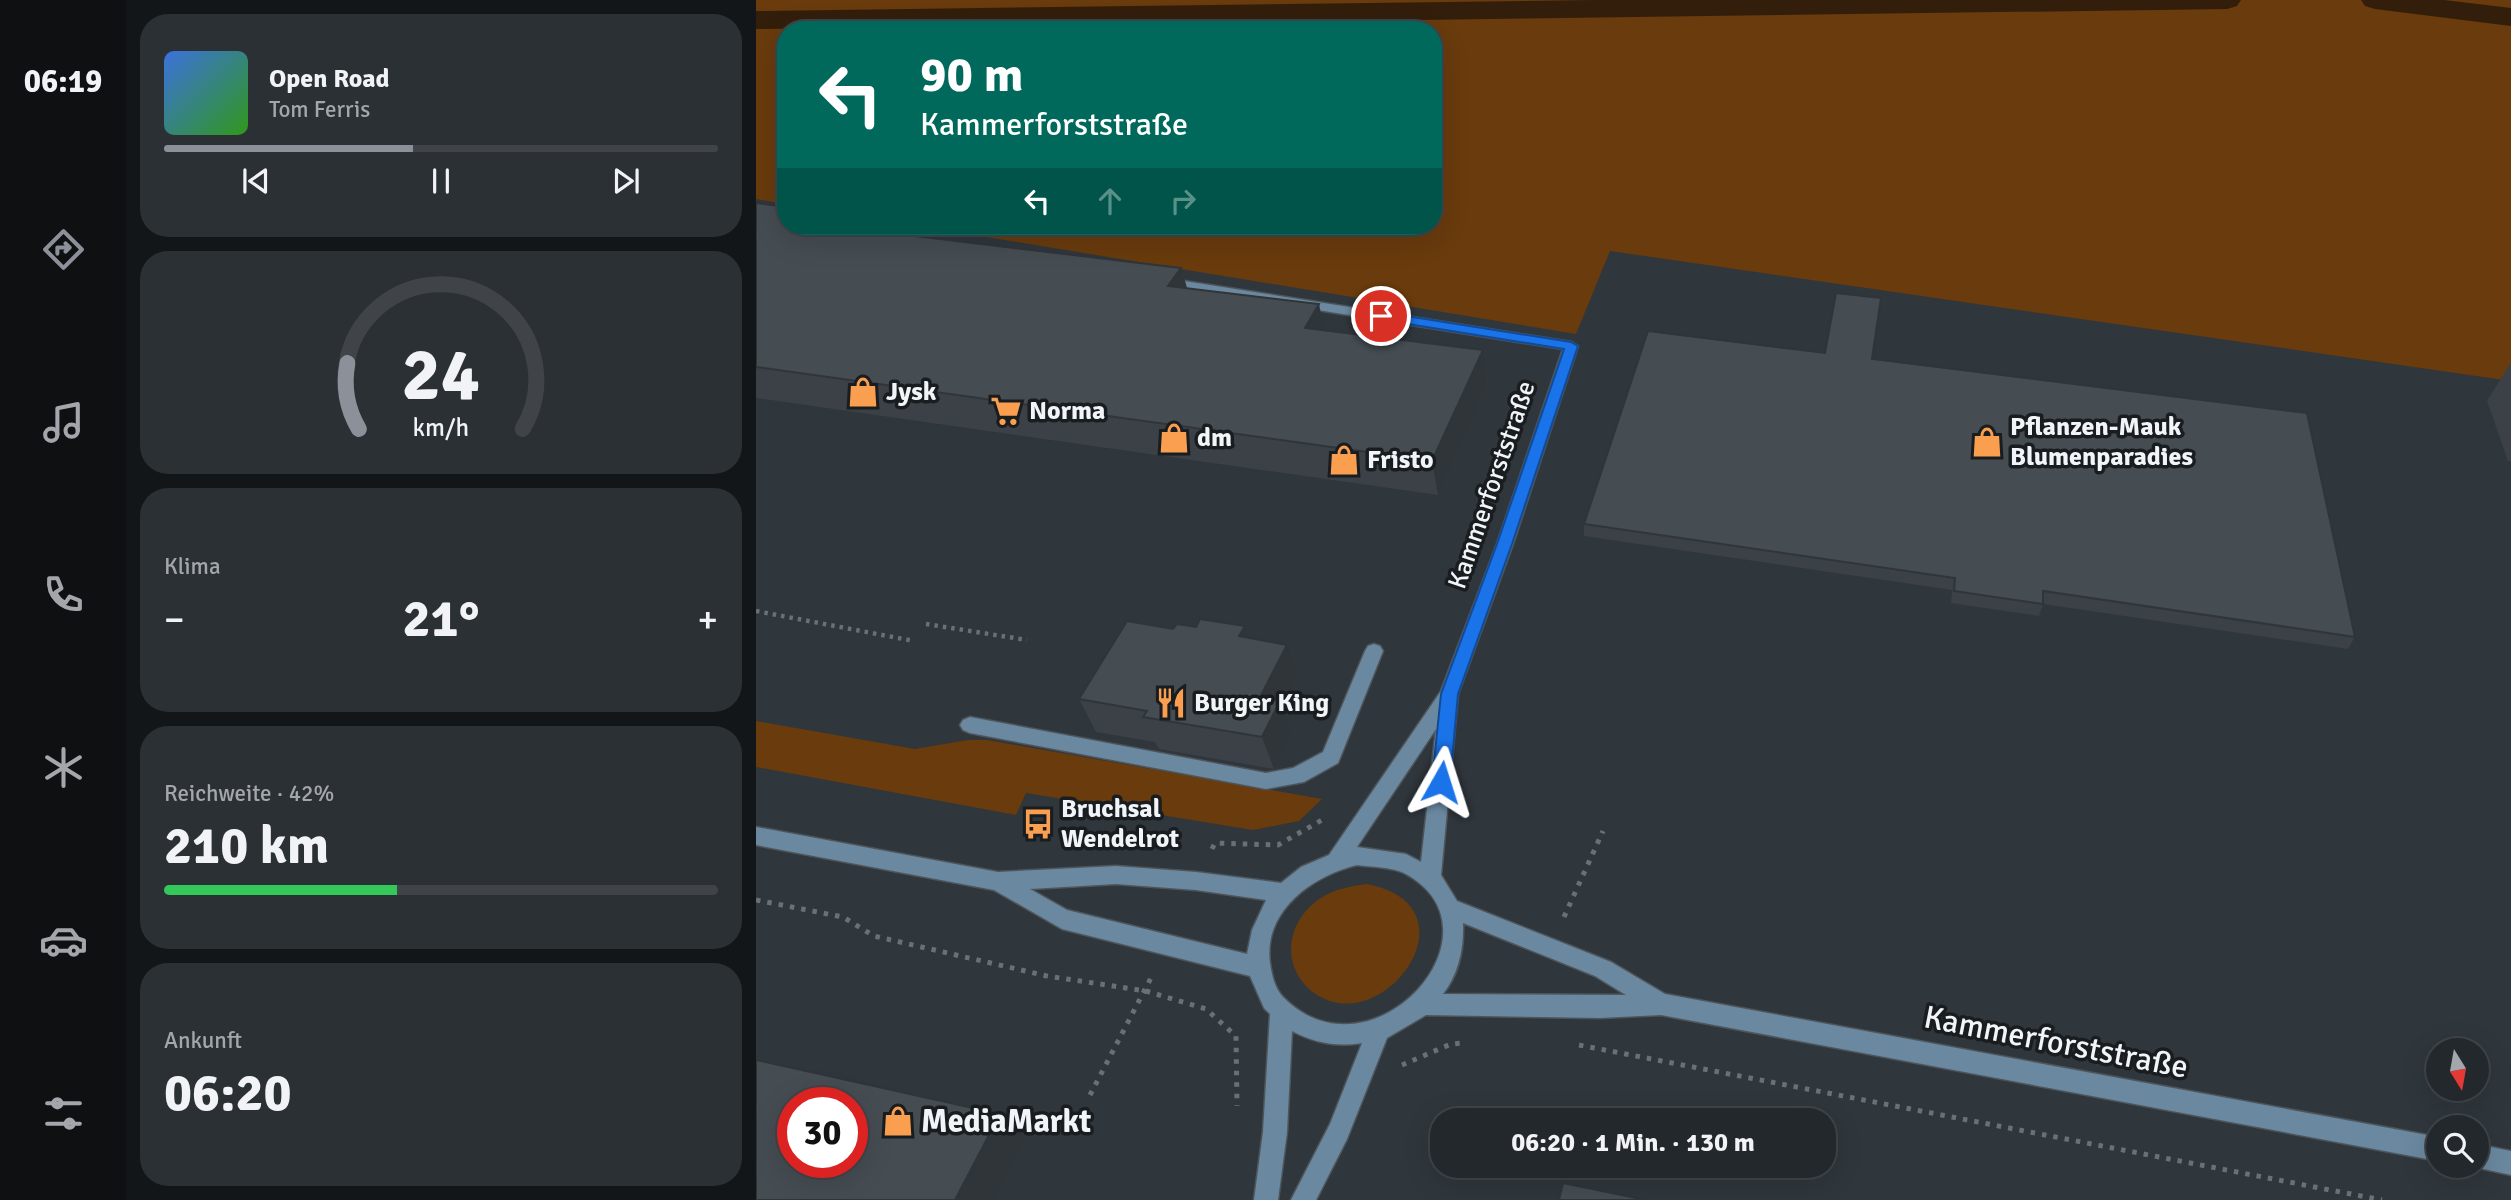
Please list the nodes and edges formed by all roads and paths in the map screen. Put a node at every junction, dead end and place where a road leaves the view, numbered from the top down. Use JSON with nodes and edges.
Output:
{"nodes":[{"id":1,"x":1157,"y":281,"type":"edge"},
{"id":2,"x":756,"y":611,"type":"edge"},
{"id":3,"x":926,"y":624,"type":"dead end"},
{"id":4,"x":1027,"y":640,"type":"dead end"},
{"id":5,"x":914,"y":641,"type":"dead end"},
{"id":6,"x":1374,"y":651,"type":"dead end"},
{"id":7,"x":1449,"y":694,"type":"junction"},
{"id":8,"x":970,"y":725,"type":"dead end"},
{"id":9,"x":1326,"y":818,"type":"dead end"},
{"id":10,"x":756,"y":836,"type":"edge"},
{"id":11,"x":1337,"y":860,"type":"junction"},
{"id":12,"x":1430,"y":876,"type":"junction"},
{"id":13,"x":998,"y":881,"type":"junction"},
{"id":14,"x":1196,"y":881,"type":"junction"},
{"id":15,"x":1284,"y":893,"type":"junction"},
{"id":16,"x":756,"y":900,"type":"edge"},
{"id":17,"x":1452,"y":909,"type":"junction"},
{"id":18,"x":1166,"y":943,"type":"junction"},
{"id":19,"x":1257,"y":967,"type":"junction"},
{"id":20,"x":1146,"y":991,"type":"junction"},
{"id":21,"x":1422,"y":1004,"type":"junction"},
{"id":22,"x":1661,"y":1004,"type":"junction"},
{"id":23,"x":1281,"y":1014,"type":"junction"},
{"id":24,"x":1379,"y":1029,"type":"junction"},
{"id":25,"x":1476,"y":1042,"type":"dead end"},
{"id":26,"x":1573,"y":1044,"type":"dead end"},
{"id":27,"x":1395,"y":1075,"type":"dead end"},
{"id":28,"x":1090,"y":1095,"type":"dead end"},
{"id":29,"x":1275,"y":1132,"type":"junction"},
{"id":30,"x":2426,"y":1147,"type":"edge"},
{"id":31,"x":2489,"y":1159,"type":"edge"},
{"id":32,"x":2511,"y":1163,"type":"edge"},
{"id":33,"x":1266,"y":1200,"type":"edge"},
{"id":34,"x":1303,"y":1200,"type":"edge"},
{"id":35,"x":2382,"y":1200,"type":"edge"}],
"edges":[{"from":1,"to":7,"type":"street","name":"Kammerforststraße"},
{"from":2,"to":5,"type":"path"},
{"from":3,"to":4,"type":"path"},
{"from":6,"to":8,"type":"street"},
{"from":7,"to":11,"type":"street","name":"Kammerforststraße"},
{"from":7,"to":12,"type":"street","name":"Kammerforststraße"},
{"from":9,"to":14,"type":"path"},
{"from":10,"to":13,"type":"street"},
{"from":11,"to":12,"type":"street"},
{"from":11,"to":15,"type":"street"},
{"from":12,"to":17,"type":"street"},
{"from":13,"to":14,"type":"street"},
{"from":13,"to":18,"type":"street"},
{"from":14,"to":15,"type":"street"},
{"from":15,"to":19,"type":"street"},
{"from":16,"to":20,"type":"path"},
{"from":17,"to":21,"type":"street"},
{"from":17,"to":22,"type":"street","name":"Kammerforststraße"},
{"from":18,"to":19,"type":"street"},
{"from":18,"to":20,"type":"path"},
{"from":19,"to":23,"type":"street"},
{"from":20,"to":28,"type":"path"},
{"from":20,"to":29,"type":"path"},
{"from":21,"to":22,"type":"street","name":"Kammerforststraße"},
{"from":21,"to":24,"type":"street"},
{"from":22,"to":30,"type":"street","name":"Kammerforststraße"},
{"from":23,"to":24,"type":"street"},
{"from":23,"to":29,"type":"street"},
{"from":24,"to":34,"type":"street"},
{"from":25,"to":27,"type":"path"},
{"from":26,"to":35,"type":"path"},
{"from":29,"to":33,"type":"street"},
{"from":31,"to":32,"type":"street"}]}
